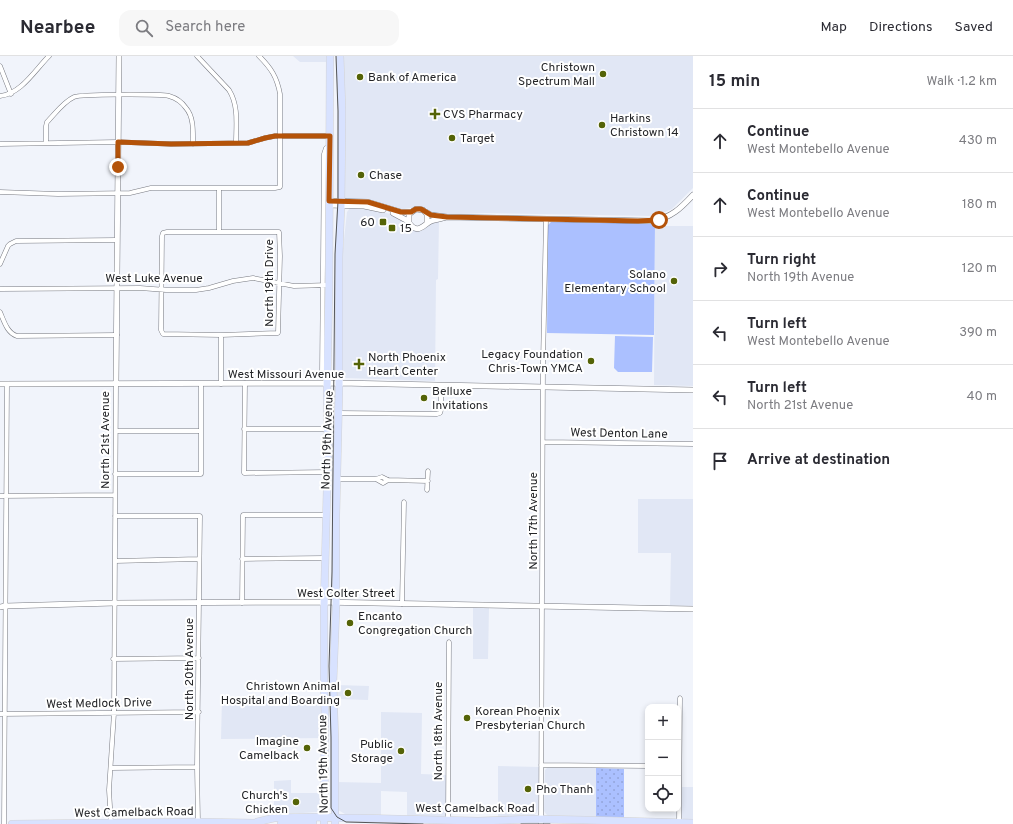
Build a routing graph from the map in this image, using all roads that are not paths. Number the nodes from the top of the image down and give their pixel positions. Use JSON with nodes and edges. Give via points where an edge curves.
{"nodes":[{"id":1,"x":49,"y":56,"type":"edge"},
{"id":2,"x":118,"y":56,"type":"edge"},
{"id":3,"x":197,"y":56,"type":"edge"},
{"id":4,"x":259,"y":56,"type":"edge"},
{"id":5,"x":330,"y":56,"type":"edge"},
{"id":6,"x":340,"y":56,"type":"edge"},
{"id":7,"x":0,"y":66,"type":"edge"},
{"id":8,"x":11,"y":94,"type":"junction"},
{"id":9,"x":118,"y":95,"type":"junction"},
{"id":10,"x":0,"y":96,"type":"edge"},
{"id":11,"x":281,"y":136,"type":"junction"},
{"id":12,"x":330,"y":136,"type":"junction"},
{"id":13,"x":118,"y":142,"type":"junction"},
{"id":14,"x":46,"y":143,"type":"junction"},
{"id":15,"x":236,"y":143,"type":"junction"},
{"id":16,"x":0,"y":144,"type":"edge"},
{"id":17,"x":193,"y":144,"type":"junction"},
{"id":18,"x":330,"y":148,"type":"junction"},
{"id":19,"x":219,"y":188,"type":"junction"},
{"id":20,"x":0,"y":192,"type":"edge"},
{"id":21,"x":118,"y":192,"type":"junction"},
{"id":22,"x":693,"y":195,"type":"edge"},
{"id":23,"x":329,"y":203,"type":"junction"},
{"id":24,"x":341,"y":203,"type":"junction"},
{"id":25,"x":411,"y":212,"type":"junction"},
{"id":26,"x":426,"y":212,"type":"junction"},
{"id":27,"x":447,"y":217,"type":"junction"},
{"id":28,"x":546,"y":219,"type":"junction"},
{"id":29,"x":408,"y":220,"type":"junction"},
{"id":30,"x":427,"y":223,"type":"junction"},
{"id":31,"x":219,"y":232,"type":"junction"},
{"id":32,"x":116,"y":240,"type":"junction"},
{"id":33,"x":0,"y":264,"type":"edge"},
{"id":34,"x":280,"y":283,"type":"junction"},
{"id":35,"x":326,"y":285,"type":"junction"},
{"id":36,"x":117,"y":288,"type":"junction"},
{"id":37,"x":0,"y":289,"type":"edge"},
{"id":38,"x":161,"y":290,"type":"junction"},
{"id":39,"x":0,"y":312,"type":"edge"},
{"id":40,"x":221,"y":334,"type":"junction"},
{"id":41,"x":116,"y":335,"type":"junction"},
{"id":42,"x":322,"y":374,"type":"dead end"},
{"id":43,"x":245,"y":383,"type":"junction"},
{"id":44,"x":327,"y":383,"type":"junction"},
{"id":45,"x":339,"y":383,"type":"junction"},
{"id":46,"x":0,"y":384,"type":"edge"},
{"id":47,"x":7,"y":384,"type":"junction"},
{"id":48,"x":116,"y":384,"type":"junction"},
{"id":49,"x":201,"y":384,"type":"junction"},
{"id":50,"x":221,"y":384,"type":"junction"},
{"id":51,"x":442,"y":385,"type":"junction"},
{"id":52,"x":544,"y":387,"type":"junction"},
{"id":53,"x":693,"y":390,"type":"edge"},
{"id":54,"x":339,"y":413,"type":"junction"},
{"id":55,"x":244,"y":429,"type":"junction"},
{"id":56,"x":328,"y":429,"type":"junction"},
{"id":57,"x":116,"y":431,"type":"junction"},
{"id":58,"x":201,"y":431,"type":"junction"},
{"id":59,"x":544,"y":442,"type":"junction"},
{"id":60,"x":693,"y":444,"type":"edge"},
{"id":61,"x":328,"y":472,"type":"junction"},
{"id":62,"x":428,"y":472,"type":"dead end"},
{"id":63,"x":116,"y":474,"type":"junction"},
{"id":64,"x":336,"y":479,"type":"junction"},
{"id":65,"x":428,"y":480,"type":"junction"},
{"id":66,"x":427,"y":490,"type":"dead end"},
{"id":67,"x":115,"y":495,"type":"junction"},
{"id":68,"x":0,"y":496,"type":"edge"},
{"id":69,"x":7,"y":496,"type":"junction"},
{"id":70,"x":404,"y":502,"type":"dead end"},
{"id":71,"x":327,"y":515,"type":"junction"},
{"id":72,"x":116,"y":516,"type":"junction"},
{"id":73,"x":325,"y":558,"type":"junction"},
{"id":74,"x":242,"y":559,"type":"junction"},
{"id":75,"x":199,"y":560,"type":"junction"},
{"id":76,"x":115,"y":561,"type":"junction"},
{"id":77,"x":115,"y":603,"type":"junction"},
{"id":78,"x":242,"y":603,"type":"junction"},
{"id":79,"x":324,"y":603,"type":"junction"},
{"id":80,"x":336,"y":603,"type":"junction"},
{"id":81,"x":199,"y":604,"type":"junction"},
{"id":82,"x":402,"y":604,"type":"junction"},
{"id":83,"x":2,"y":606,"type":"edge"},
{"id":84,"x":543,"y":606,"type":"junction"},
{"id":85,"x":693,"y":609,"type":"edge"},
{"id":86,"x":449,"y":642,"type":"dead end"},
{"id":87,"x":199,"y":658,"type":"junction"},
{"id":88,"x":113,"y":659,"type":"junction"},
{"id":89,"x":680,"y":698,"type":"dead end"},
{"id":90,"x":199,"y":712,"type":"junction"},
{"id":91,"x":114,"y":713,"type":"junction"},
{"id":92,"x":2,"y":714,"type":"edge"},
{"id":93,"x":679,"y":740,"type":"edge"},
{"id":94,"x":541,"y":765,"type":"junction"},
{"id":95,"x":645,"y":766,"type":"edge"},
{"id":96,"x":197,"y":767,"type":"junction"},
{"id":97,"x":111,"y":768,"type":"junction"},
{"id":98,"x":679,"y":776,"type":"edge"},
{"id":99,"x":327,"y":819,"type":"edge"},
{"id":100,"x":448,"y":820,"type":"junction"},
{"id":101,"x":198,"y":822,"type":"junction"},
{"id":102,"x":257,"y":822,"type":"junction"},
{"id":103,"x":541,"y":822,"type":"edge"},
{"id":104,"x":679,"y":823,"type":"junction"},
{"id":105,"x":693,"y":823,"type":"edge"},
{"id":106,"x":4,"y":824,"type":"edge"},
{"id":107,"x":12,"y":824,"type":"edge"},
{"id":108,"x":111,"y":824,"type":"edge"},
{"id":109,"x":265,"y":824,"type":"edge"},
{"id":110,"x":281,"y":824,"type":"edge"}],
"edges":[{"from":1,"to":8,"type":"street"},
{"from":2,"to":9,"type":"street","name":"North 21st Avenue"},
{"from":3,"to":15,"type":"street","via":[[233,96],[236,109]]},
{"from":4,"to":11,"type":"street","via":[[276,78],[280,94]]},
{"from":5,"to":12,"type":"main road","name":"North 19th Avenue"},
{"from":6,"to":24,"type":"main road","name":"North 19th Avenue"},
{"from":7,"to":8,"type":"street"},
{"from":8,"to":10,"type":"street"},
{"from":9,"to":13,"type":"street","name":"North 21st Avenue"},
{"from":9,"to":14,"type":"street","via":[[75,96],[67,101],[48,122]]},
{"from":9,"to":17,"type":"street","via":[[158,95],[175,98],[188,109],[191,116]]},
{"from":11,"to":12,"type":"street"},
{"from":11,"to":15,"type":"street"},
{"from":11,"to":19,"type":"street","via":[[280,187]]},
{"from":12,"to":18,"type":"main road","name":"North 19th Avenue"},
{"from":13,"to":14,"type":"street"},
{"from":13,"to":17,"type":"street"},
{"from":13,"to":21,"type":"street","name":"North 21st Avenue"},
{"from":14,"to":16,"type":"street"},
{"from":15,"to":17,"type":"street"},
{"from":18,"to":23,"type":"main road","name":"North 19th Avenue"},
{"from":18,"to":35,"type":"street","name":"North 19th Avenue","via":[[326,148],[324,154]]},
{"from":19,"to":21,"type":"street","via":[[151,188],[130,193]]},
{"from":19,"to":31,"type":"street"},
{"from":20,"to":21,"type":"street"},
{"from":21,"to":32,"type":"street","name":"North 21st Avenue"},
{"from":22,"to":28,"type":"street","via":[[674,213],[659,220]]},
{"from":23,"to":24,"type":"street"},
{"from":23,"to":35,"type":"main road","name":"North 19th Avenue"},
{"from":24,"to":25,"type":"street","via":[[368,202],[401,212]]},
{"from":24,"to":29,"type":"street","via":[[369,206]]},
{"from":24,"to":45,"type":"main road","name":"North 19th Avenue","via":[[338,286]]},
{"from":25,"to":26,"type":"street","via":[[418,209]]},
{"from":25,"to":29,"type":"street"},
{"from":26,"to":27,"type":"street"},
{"from":26,"to":30,"type":"street"},
{"from":27,"to":28,"type":"street"},
{"from":27,"to":30,"type":"street"},
{"from":28,"to":52,"type":"street","name":"North 17th Avenue"},
{"from":29,"to":30,"type":"street","via":[[414,228],[420,228]]},
{"from":31,"to":34,"type":"street","name":"North 19th Drive","via":[[279,232]]},
{"from":31,"to":38,"type":"street","via":[[163,233]]},
{"from":32,"to":33,"type":"street","via":[[16,241],[10,244]]},
{"from":32,"to":36,"type":"street","name":"North 21st Avenue"},
{"from":34,"to":35,"type":"street","name":"West Luke Avenue","via":[[294,286]]},
{"from":34,"to":38,"type":"street","name":"West Luke Avenue","via":[[245,279],[196,290]]},
{"from":34,"to":40,"type":"street","name":"North 19th Drive","via":[[278,333]]},
{"from":35,"to":42,"type":"street","name":"North 19th Avenue"},
{"from":35,"to":44,"type":"main road","name":"North 19th Avenue"},
{"from":36,"to":37,"type":"street","name":"West Luke Avenue"},
{"from":36,"to":38,"type":"street","name":"West Luke Avenue"},
{"from":36,"to":41,"type":"street","name":"North 21st Avenue"},
{"from":38,"to":40,"type":"street","via":[[163,334]]},
{"from":39,"to":41,"type":"street","via":[[12,334],[17,336]]},
{"from":40,"to":50,"type":"street"},
{"from":41,"to":48,"type":"street","name":"North 21st Avenue"},
{"from":43,"to":44,"type":"street","name":"West Missouri Avenue"},
{"from":43,"to":50,"type":"street","name":"West Missouri Avenue"},
{"from":43,"to":55,"type":"street"},
{"from":44,"to":45,"type":"street","name":"West Missouri Avenue"},
{"from":44,"to":56,"type":"main road","name":"North 19th Avenue"},
{"from":45,"to":51,"type":"street","name":"West Missouri Avenue"},
{"from":45,"to":54,"type":"main road","name":"North 19th Avenue"},
{"from":46,"to":47,"type":"street","name":"West Missouri Avenue"},
{"from":47,"to":48,"type":"street","name":"West Missouri Avenue"},
{"from":47,"to":69,"type":"street"},
{"from":48,"to":49,"type":"street","name":"West Missouri Avenue"},
{"from":48,"to":57,"type":"street","name":"North 21st Avenue"},
{"from":49,"to":50,"type":"street","name":"West Missouri Avenue"},
{"from":49,"to":58,"type":"street"},
{"from":51,"to":52,"type":"street","name":"West Missouri Avenue"},
{"from":51,"to":54,"type":"street","via":[[442,410],[437,414]]},
{"from":52,"to":53,"type":"street","name":"West Missouri Avenue"},
{"from":52,"to":59,"type":"street","name":"North 17th Avenue"},
{"from":54,"to":64,"type":"main road","name":"North 19th Avenue"},
{"from":55,"to":56,"type":"street"},
{"from":55,"to":61,"type":"street","via":[[244,473]]},
{"from":56,"to":61,"type":"main road","name":"North 19th Avenue"},
{"from":57,"to":58,"type":"street"},
{"from":57,"to":63,"type":"street","name":"North 21st Avenue"},
{"from":58,"to":63,"type":"street","via":[[201,474]]},
{"from":59,"to":60,"type":"street","name":"West Denton Lane"},
{"from":59,"to":84,"type":"street","name":"North 17th Avenue"},
{"from":61,"to":71,"type":"main road","name":"North 19th Avenue"},
{"from":62,"to":65,"type":"street"},
{"from":63,"to":67,"type":"street","name":"North 21st Avenue"},
{"from":64,"to":65,"type":"street","via":[[376,479],[383,483],[388,480]]},
{"from":64,"to":80,"type":"main road","name":"North 19th Avenue"},
{"from":65,"to":66,"type":"street"},
{"from":67,"to":69,"type":"street"},
{"from":67,"to":72,"type":"street","name":"North 21st Avenue"},
{"from":68,"to":69,"type":"street"},
{"from":69,"to":83,"type":"street"},
{"from":70,"to":82,"type":"street"},
{"from":71,"to":73,"type":"main road","name":"North 19th Avenue"},
{"from":71,"to":74,"type":"street","via":[[243,515]]},
{"from":72,"to":75,"type":"street","name":"North 20th Avenue","via":[[200,516]]},
{"from":72,"to":76,"type":"street","name":"North 21st Avenue"},
{"from":73,"to":74,"type":"street"},
{"from":73,"to":79,"type":"main road","name":"North 19th Avenue"},
{"from":74,"to":78,"type":"street"},
{"from":75,"to":76,"type":"street"},
{"from":75,"to":81,"type":"street","name":"North 20th Avenue"},
{"from":76,"to":77,"type":"street","name":"North 21st Avenue"},
{"from":77,"to":81,"type":"street","name":"West Colter Street"},
{"from":77,"to":83,"type":"street","name":"West Colter Street"},
{"from":77,"to":88,"type":"street","name":"North 21st Avenue"},
{"from":78,"to":79,"type":"street","name":"West Colter Street"},
{"from":78,"to":81,"type":"street","name":"West Colter Street"},
{"from":79,"to":80,"type":"street","name":"West Colter Street"},
{"from":79,"to":99,"type":"main road","name":"North 19th Avenue"},
{"from":80,"to":82,"type":"street","name":"West Colter Street"},
{"from":80,"to":99,"type":"main road","name":"North 19th Avenue","via":[[333,683],[335,743]]},
{"from":81,"to":87,"type":"street","name":"North 20th Avenue"},
{"from":82,"to":84,"type":"street","name":"West Colter Street"},
{"from":83,"to":92,"type":"street"},
{"from":84,"to":85,"type":"street","name":"West Colter Street"},
{"from":84,"to":94,"type":"street","name":"North 17th Avenue"},
{"from":86,"to":100,"type":"street","name":"North 18th Avenue"},
{"from":87,"to":88,"type":"street"},
{"from":87,"to":90,"type":"street","name":"North 20th Avenue"},
{"from":88,"to":91,"type":"street","name":"North 21st Avenue"},
{"from":89,"to":93,"type":"street"},
{"from":90,"to":91,"type":"street","name":"West Medlock Drive"},
{"from":90,"to":96,"type":"street","name":"North 20th Avenue"},
{"from":91,"to":92,"type":"street","name":"West Medlock Drive"},
{"from":91,"to":97,"type":"street","name":"North 21st Avenue"},
{"from":92,"to":106,"type":"street"},
{"from":94,"to":95,"type":"street"},
{"from":94,"to":103,"type":"street","name":"North 17th Avenue"},
{"from":96,"to":97,"type":"street"},
{"from":96,"to":101,"type":"street","name":"North 20th Avenue"},
{"from":97,"to":108,"type":"street","name":"North 21st Avenue"},
{"from":98,"to":104,"type":"street"},
{"from":99,"to":100,"type":"main road","name":"West Camelback Road"},
{"from":99,"to":102,"type":"main road","name":"West Camelback Road","via":[[274,818]]},
{"from":99,"to":110,"type":"main road"},
{"from":100,"to":103,"type":"main road","name":"West Camelback Road"},
{"from":101,"to":102,"type":"main road","name":"West Camelback Road"},
{"from":101,"to":108,"type":"main road","name":"West Camelback Road"},
{"from":102,"to":109,"type":"main road","name":"West Camelback Road"},
{"from":103,"to":104,"type":"main road","name":"West Camelback Road"},
{"from":104,"to":105,"type":"main road","name":"West Camelback Road"},
{"from":107,"to":108,"type":"main road","name":"West Camelback Road"}]}
